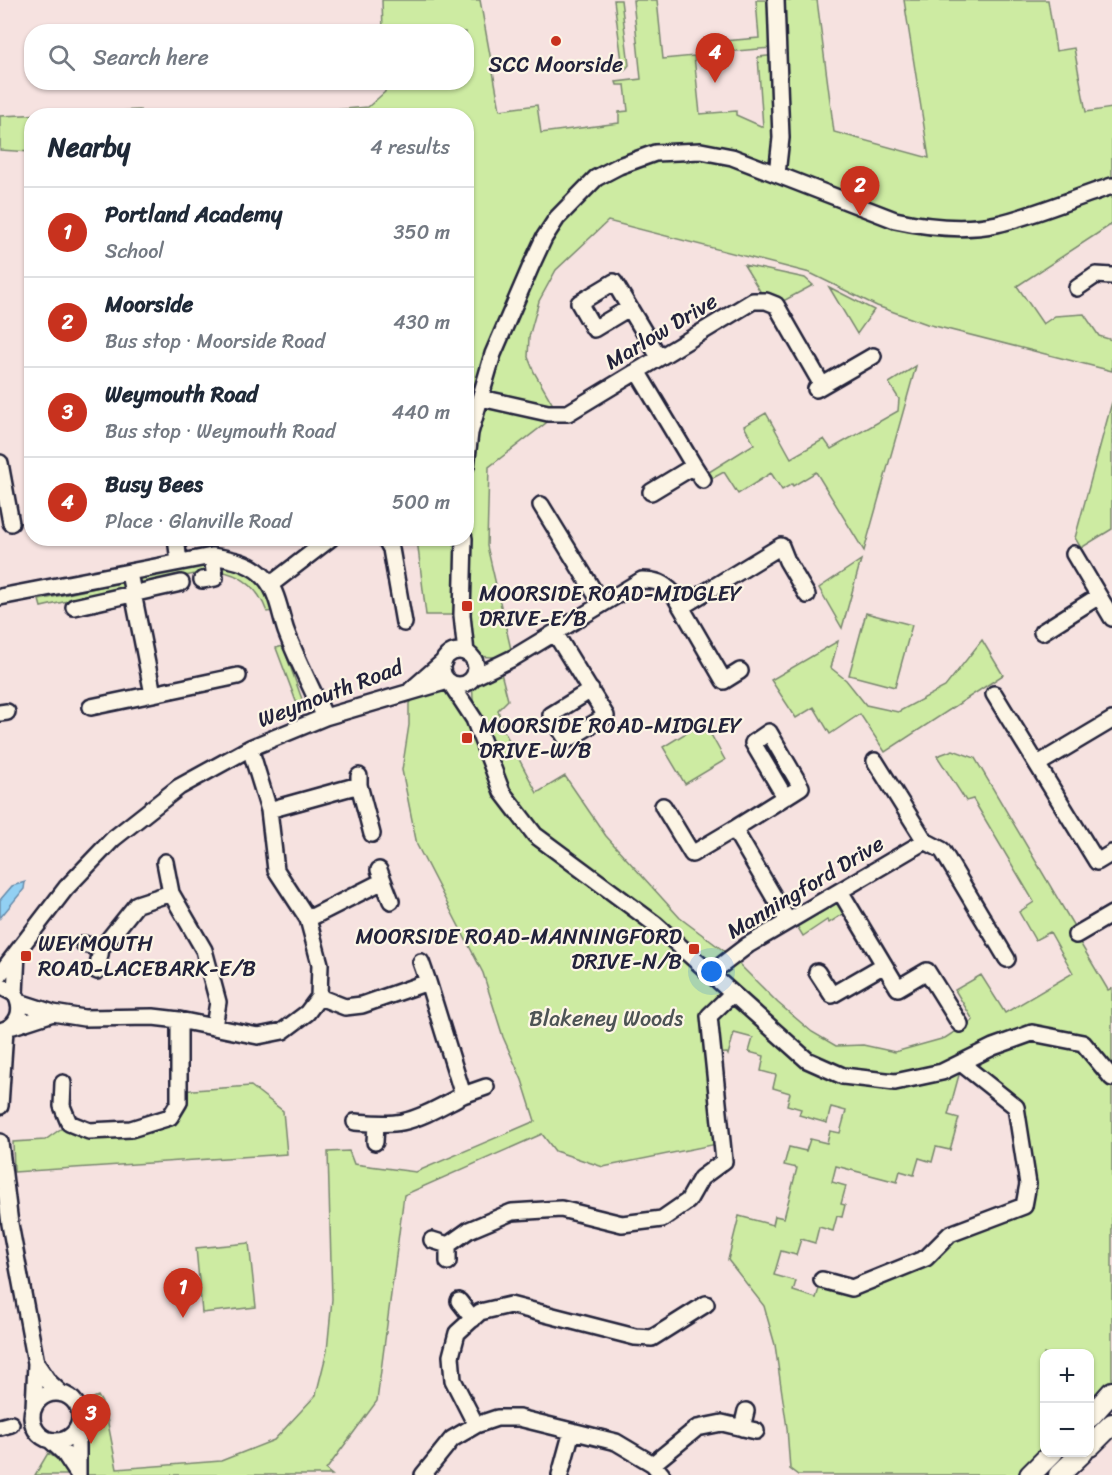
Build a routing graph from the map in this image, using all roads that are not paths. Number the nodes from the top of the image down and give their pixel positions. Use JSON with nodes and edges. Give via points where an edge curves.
{"nodes":[{"id":1,"x":776,"y":0,"type":"edge"},
{"id":2,"x":777,"y":174,"type":"junction"},
{"id":3,"x":1112,"y":186,"type":"edge"},
{"id":4,"x":1112,"y":276,"type":"edge"},
{"id":5,"x":1077,"y":288,"type":"dead end"},
{"id":6,"x":629,"y":308,"type":"dead end"},
{"id":7,"x":873,"y":356,"type":"dead end"},
{"id":8,"x":659,"y":357,"type":"junction"},
{"id":9,"x":637,"y":371,"type":"junction"},
{"id":10,"x":481,"y":398,"type":"junction"},
{"id":11,"x":474,"y":420,"type":"edge"},
{"id":12,"x":0,"y":464,"type":"edge"},
{"id":13,"x":694,"y":466,"type":"junction"},
{"id":14,"x":703,"y":480,"type":"dead end"},
{"id":15,"x":651,"y":492,"type":"dead end"},
{"id":16,"x":542,"y":505,"type":"dead end"},
{"id":17,"x":11,"y":523,"type":"dead end"},
{"id":18,"x":177,"y":546,"type":"edge"},
{"id":19,"x":321,"y":546,"type":"edge"},
{"id":20,"x":389,"y":546,"type":"edge"},
{"id":21,"x":464,"y":546,"type":"edge"},
{"id":22,"x":1074,"y":554,"type":"dead end"},
{"id":23,"x":212,"y":556,"type":"junction"},
{"id":24,"x":179,"y":562,"type":"junction"},
{"id":25,"x":129,"y":573,"type":"junction"},
{"id":26,"x":202,"y":580,"type":"dead end"},
{"id":27,"x":181,"y":583,"type":"dead end"},
{"id":28,"x":270,"y":585,"type":"junction"},
{"id":29,"x":133,"y":593,"type":"junction"},
{"id":30,"x":807,"y":595,"type":"dead end"},
{"id":31,"x":1099,"y":596,"type":"junction"},
{"id":32,"x":0,"y":597,"type":"edge"},
{"id":33,"x":601,"y":603,"type":"junction"},
{"id":34,"x":74,"y":607,"type":"dead end"},
{"id":35,"x":681,"y":607,"type":"junction"},
{"id":36,"x":462,"y":615,"type":"junction"},
{"id":37,"x":1112,"y":618,"type":"edge"},
{"id":38,"x":404,"y":623,"type":"dead end"},
{"id":39,"x":1042,"y":632,"type":"dead end"},
{"id":40,"x":555,"y":633,"type":"junction"},
{"id":41,"x":469,"y":655,"type":"junction"},
{"id":42,"x":446,"y":658,"type":"junction"},
{"id":43,"x":513,"y":658,"type":"junction"},
{"id":44,"x":740,"y":671,"type":"dead end"},
{"id":45,"x":238,"y":676,"type":"dead end"},
{"id":46,"x":473,"y":679,"type":"junction"},
{"id":47,"x":450,"y":682,"type":"junction"},
{"id":48,"x":591,"y":690,"type":"dead end"},
{"id":49,"x":409,"y":692,"type":"junction"},
{"id":50,"x":153,"y":694,"type":"junction"},
{"id":51,"x":994,"y":694,"type":"dead end"},
{"id":52,"x":91,"y":707,"type":"dead end"},
{"id":53,"x":325,"y":717,"type":"junction"},
{"id":54,"x":474,"y":719,"type":"junction"},
{"id":55,"x":1112,"y":720,"type":"edge"},
{"id":56,"x":249,"y":748,"type":"junction"},
{"id":57,"x":875,"y":761,"type":"dead end"},
{"id":58,"x":1038,"y":764,"type":"junction"},
{"id":59,"x":785,"y":797,"type":"dead end"},
{"id":60,"x":663,"y":806,"type":"dead end"},
{"id":61,"x":270,"y":810,"type":"junction"},
{"id":62,"x":734,"y":829,"type":"junction"},
{"id":63,"x":372,"y":834,"type":"dead end"},
{"id":64,"x":925,"y":841,"type":"junction"},
{"id":65,"x":1108,"y":856,"type":"edge"},
{"id":66,"x":165,"y":862,"type":"dead end"},
{"id":67,"x":840,"y":891,"type":"junction"},
{"id":68,"x":171,"y":892,"type":"junction"},
{"id":69,"x":391,"y":901,"type":"dead end"},
{"id":70,"x":1112,"y":914,"type":"edge"},
{"id":71,"x":308,"y":919,"type":"junction"},
{"id":72,"x":788,"y":921,"type":"junction"},
{"id":73,"x":1076,"y":935,"type":"dead end"},
{"id":74,"x":84,"y":944,"type":"dead end"},
{"id":75,"x":100,"y":949,"type":"junction"},
{"id":76,"x":17,"y":953,"type":"junction"},
{"id":77,"x":1007,"y":959,"type":"dead end"},
{"id":78,"x":421,"y":962,"type":"dead end"},
{"id":79,"x":884,"y":965,"type":"junction"},
{"id":80,"x":97,"y":971,"type":"dead end"},
{"id":81,"x":817,"y":972,"type":"dead end"},
{"id":82,"x":0,"y":974,"type":"edge"},
{"id":83,"x":710,"y":974,"type":"junction"},
{"id":84,"x":428,"y":982,"type":"junction"},
{"id":85,"x":0,"y":986,"type":"edge"},
{"id":86,"x":732,"y":994,"type":"junction"},
{"id":87,"x":319,"y":997,"type":"junction"},
{"id":88,"x":17,"y":998,"type":"junction"},
{"id":89,"x":53,"y":1013,"type":"junction"},
{"id":90,"x":179,"y":1020,"type":"junction"},
{"id":91,"x":960,"y":1024,"type":"dead end"},
{"id":92,"x":214,"y":1027,"type":"junction"},
{"id":93,"x":6,"y":1029,"type":"edge"},
{"id":94,"x":962,"y":1064,"type":"junction"},
{"id":95,"x":1,"y":1067,"type":"edge"},
{"id":96,"x":1112,"y":1078,"type":"edge"},
{"id":97,"x":63,"y":1083,"type":"dead end"},
{"id":98,"x":486,"y":1087,"type":"dead end"},
{"id":99,"x":463,"y":1095,"type":"junction"},
{"id":100,"x":0,"y":1106,"type":"edge"},
{"id":101,"x":355,"y":1122,"type":"dead end"},
{"id":102,"x":376,"y":1124,"type":"junction"},
{"id":103,"x":0,"y":1142,"type":"edge"},
{"id":104,"x":375,"y":1142,"type":"dead end"},
{"id":105,"x":432,"y":1240,"type":"dead end"},
{"id":106,"x":448,"y":1245,"type":"junction"},
{"id":107,"x":448,"y":1262,"type":"dead end"},
{"id":108,"x":822,"y":1280,"type":"dead end"},
{"id":109,"x":459,"y":1300,"type":"dead end"},
{"id":110,"x":706,"y":1304,"type":"dead end"},
{"id":111,"x":692,"y":1312,"type":"junction"},
{"id":112,"x":473,"y":1319,"type":"junction"},
{"id":113,"x":701,"y":1325,"type":"dead end"},
{"id":114,"x":36,"y":1363,"type":"junction"},
{"id":115,"x":1112,"y":1392,"type":"edge"},
{"id":116,"x":62,"y":1394,"type":"junction"},
{"id":117,"x":34,"y":1408,"type":"junction"},
{"id":118,"x":746,"y":1411,"type":"dead end"},
{"id":119,"x":1094,"y":1412,"type":"edge"},
{"id":120,"x":1112,"y":1424,"type":"edge"},
{"id":121,"x":476,"y":1425,"type":"junction"},
{"id":122,"x":78,"y":1428,"type":"junction"},
{"id":123,"x":572,"y":1431,"type":"junction"},
{"id":124,"x":51,"y":1441,"type":"junction"},
{"id":125,"x":1094,"y":1441,"type":"edge"},
{"id":126,"x":1048,"y":1457,"type":"edge"},
{"id":127,"x":1078,"y":1457,"type":"edge"},
{"id":128,"x":658,"y":1469,"type":"edge"},
{"id":129,"x":78,"y":1475,"type":"edge"},
{"id":130,"x":423,"y":1475,"type":"edge"},
{"id":131,"x":560,"y":1475,"type":"edge"},
{"id":132,"x":1030,"y":1475,"type":"edge"},
{"id":133,"x":1059,"y":1475,"type":"edge"}],
"edges":[{"from":1,"to":2,"type":"street","via":[[781,138]]},
{"from":2,"to":3,"type":"street","via":[[921,226],[996,224]]},
{"from":2,"to":10,"type":"street","via":[[732,157],[701,151],[655,153],[596,178],[557,218],[544,238],[493,354]]},
{"from":4,"to":5,"type":"street","via":[[1096,275]]},
{"from":6,"to":8,"type":"street"},
{"from":7,"to":8,"type":"street","name":"Marlow Drive","via":[[818,388],[776,305],[753,301]]},
{"from":8,"to":9,"type":"street","name":"Marlow Drive"},
{"from":9,"to":10,"type":"street","name":"Marlow Drive","via":[[568,413]]},
{"from":9,"to":13,"type":"street"},
{"from":10,"to":11,"type":"street"},
{"from":12,"to":17,"type":"street"},
{"from":13,"to":14,"type":"street"},
{"from":13,"to":15,"type":"street"},
{"from":16,"to":33,"type":"street"},
{"from":18,"to":24,"type":"street"},
{"from":19,"to":28,"type":"street"},
{"from":20,"to":38,"type":"street"},
{"from":21,"to":36,"type":"street"},
{"from":22,"to":31,"type":"street"},
{"from":23,"to":24,"type":"street"},
{"from":23,"to":26,"type":"street","via":[[215,578]]},
{"from":23,"to":28,"type":"street","via":[[240,561],[260,573]]},
{"from":24,"to":25,"type":"street"},
{"from":25,"to":29,"type":"street"},
{"from":25,"to":32,"type":"street"},
{"from":27,"to":29,"type":"street"},
{"from":28,"to":53,"type":"street"},
{"from":29,"to":34,"type":"street"},
{"from":29,"to":50,"type":"street"},
{"from":30,"to":35,"type":"street","via":[[781,546]]},
{"from":31,"to":37,"type":"street"},
{"from":31,"to":39,"type":"street"},
{"from":33,"to":35,"type":"street","via":[[642,580],[655,580],[673,593]]},
{"from":33,"to":40,"type":"street"},
{"from":35,"to":44,"type":"street","via":[[724,681]]},
{"from":36,"to":41,"type":"street"},
{"from":36,"to":42,"type":"street"},
{"from":40,"to":43,"type":"street"},
{"from":40,"to":48,"type":"street"},
{"from":41,"to":42,"type":"street","via":[[456,651]]},
{"from":41,"to":43,"type":"street"},
{"from":41,"to":46,"type":"street","via":[[476,667]]},
{"from":42,"to":47,"type":"street","via":[[442,669]]},
{"from":42,"to":49,"type":"street","name":"Weymouth Road"},
{"from":43,"to":46,"type":"street"},
{"from":45,"to":50,"type":"street"},
{"from":46,"to":47,"type":"street","via":[[462,685]]},
{"from":46,"to":54,"type":"street"},
{"from":47,"to":49,"type":"street"},
{"from":47,"to":54,"type":"street"},
{"from":49,"to":53,"type":"street","name":"Weymouth Road"},
{"from":50,"to":52,"type":"street"},
{"from":51,"to":58,"type":"street"},
{"from":53,"to":56,"type":"street","name":"Weymouth Road"},
{"from":54,"to":83,"type":"street","via":[[502,792],[534,835],[655,924]]},
{"from":55,"to":58,"type":"street"},
{"from":56,"to":61,"type":"street"},
{"from":56,"to":76,"type":"street","name":"Weymouth Road","via":[[179,787],[113,839],[66,888]]},
{"from":57,"to":64,"type":"street"},
{"from":58,"to":65,"type":"street"},
{"from":59,"to":62,"type":"street"},
{"from":60,"to":62,"type":"street","via":[[692,854]]},
{"from":61,"to":63,"type":"street","via":[[359,780]]},
{"from":61,"to":71,"type":"street","via":[[276,870]]},
{"from":62,"to":72,"type":"street"},
{"from":64,"to":67,"type":"street","name":"Manningford Drive"},
{"from":64,"to":77,"type":"street","via":[[942,850]]},
{"from":66,"to":68,"type":"street"},
{"from":67,"to":72,"type":"street","name":"Manningford Drive"},
{"from":67,"to":79,"type":"street"},
{"from":68,"to":75,"type":"street","via":[[137,904]]},
{"from":68,"to":92,"type":"street","via":[[204,950],[218,1002]]},
{"from":69,"to":71,"type":"street","via":[[381,876]]},
{"from":70,"to":73,"type":"street"},
{"from":71,"to":87,"type":"street","via":[[320,964]]},
{"from":72,"to":83,"type":"street","name":"Manningford Drive"},
{"from":74,"to":75,"type":"street"},
{"from":75,"to":80,"type":"street"},
{"from":76,"to":82,"type":"street","name":"Weymouth Road"},
{"from":76,"to":88,"type":"street"},
{"from":78,"to":84,"type":"street"},
{"from":79,"to":81,"type":"street","via":[[832,995]]},
{"from":79,"to":91,"type":"street","via":[[898,988],[927,970]]},
{"from":83,"to":86,"type":"street"},
{"from":84,"to":87,"type":"street","via":[[362,1005],[345,1006]]},
{"from":84,"to":99,"type":"street"},
{"from":85,"to":88,"type":"street"},
{"from":86,"to":94,"type":"street","via":[[807,1060],[843,1076],[895,1082]]},
{"from":86,"to":106,"type":"street","via":[[709,1016],[724,1161],[701,1178],[688,1201],[662,1219],[622,1224],[561,1209],[512,1212],[470,1230]]},
{"from":87,"to":92,"type":"street","via":[[307,1013],[283,1031],[258,1036]]},
{"from":88,"to":89,"type":"street"},
{"from":88,"to":93,"type":"street","via":[[19,1015]]},
{"from":89,"to":90,"type":"street","via":[[84,1018]]},
{"from":89,"to":93,"type":"street"},
{"from":90,"to":92,"type":"street"},
{"from":90,"to":97,"type":"street","via":[[178,1102],[170,1117],[131,1129],[63,1128]]},
{"from":93,"to":95,"type":"street"},
{"from":94,"to":96,"type":"street","via":[[1032,1033],[1083,1043]]},
{"from":94,"to":108,"type":"street","via":[[1016,1107],[1028,1184],[1024,1206],[950,1234],[926,1258],[852,1288]]},
{"from":95,"to":100,"type":"street"},
{"from":98,"to":99,"type":"street"},
{"from":99,"to":102,"type":"street","via":[[401,1122]]},
{"from":101,"to":102,"type":"street"},
{"from":102,"to":104,"type":"street"},
{"from":103,"to":114,"type":"street","via":[[10,1224]]},
{"from":105,"to":106,"type":"street"},
{"from":106,"to":107,"type":"street"},
{"from":109,"to":112,"type":"street"},
{"from":110,"to":111,"type":"street"},
{"from":111,"to":112,"type":"street","via":[[652,1338],[510,1305],[480,1312]]},
{"from":111,"to":113,"type":"street"},
{"from":112,"to":121,"type":"street","via":[[457,1334],[451,1356],[453,1380]]},
{"from":114,"to":116,"type":"street"},
{"from":114,"to":117,"type":"street"},
{"from":115,"to":119,"type":"main road"},
{"from":116,"to":117,"type":"street","via":[[43,1398]]},
{"from":116,"to":122,"type":"street","via":[[77,1406]]},
{"from":117,"to":124,"type":"street","via":[[36,1431]]},
{"from":118,"to":128,"type":"street","via":[[749,1430],[722,1423],[697,1428]]},
{"from":120,"to":125,"type":"main road"},
{"from":121,"to":123,"type":"street","via":[[497,1418],[519,1418]]},
{"from":121,"to":130,"type":"street","via":[[452,1439]]},
{"from":122,"to":124,"type":"street","via":[[67,1439]]},
{"from":122,"to":129,"type":"street"},
{"from":123,"to":128,"type":"street","via":[[616,1442]]},
{"from":123,"to":131,"type":"street"},
{"from":124,"to":129,"type":"street"},
{"from":126,"to":132,"type":"main road"},
{"from":127,"to":133,"type":"main road"}]}
